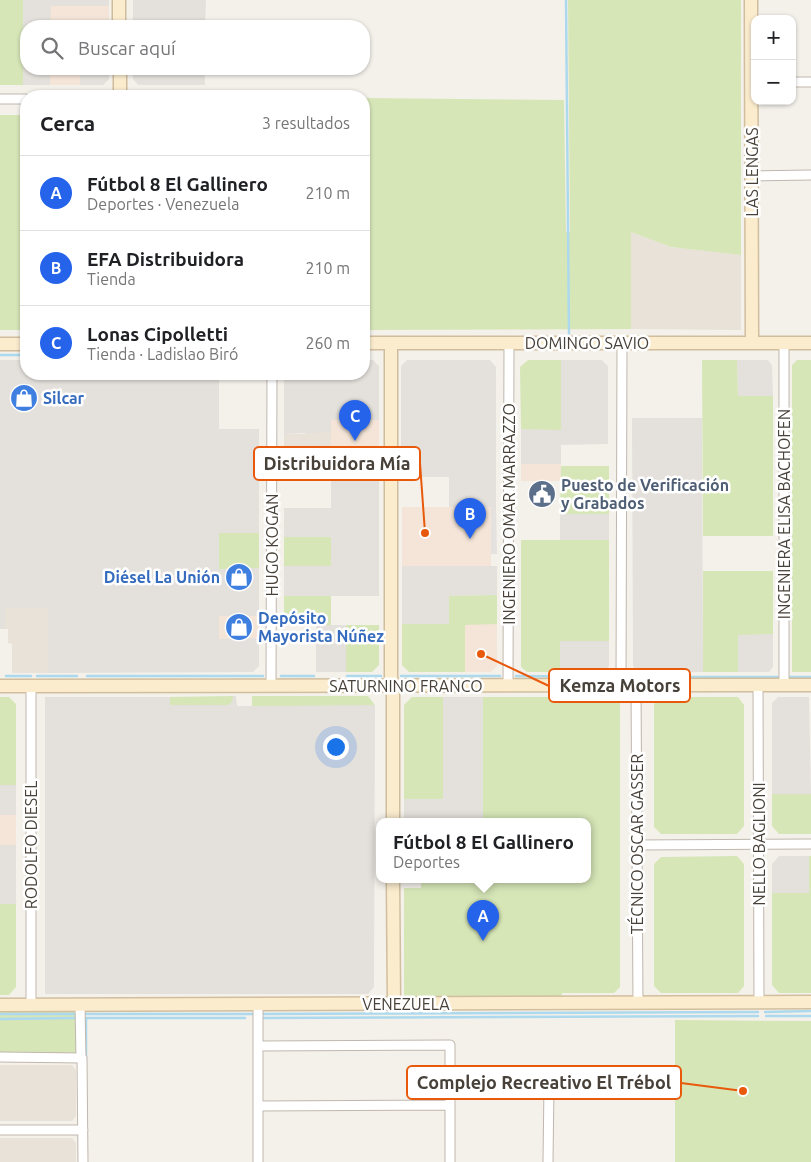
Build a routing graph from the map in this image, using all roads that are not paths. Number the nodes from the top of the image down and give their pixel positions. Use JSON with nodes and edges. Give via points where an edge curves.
{"nodes":[{"id":1,"x":119,"y":0,"type":"edge"},
{"id":2,"x":751,"y":0,"type":"edge"},
{"id":3,"x":119,"y":20,"type":"edge"},
{"id":4,"x":752,"y":60,"type":"edge"},
{"id":5,"x":120,"y":75,"type":"edge"},
{"id":6,"x":796,"y":82,"type":"edge"},
{"id":7,"x":811,"y":82,"type":"edge"},
{"id":8,"x":120,"y":90,"type":"edge"},
{"id":9,"x":0,"y":99,"type":"edge"},
{"id":10,"x":20,"y":99,"type":"edge"},
{"id":11,"x":753,"y":105,"type":"edge"},
{"id":12,"x":811,"y":175,"type":"edge"},
{"id":13,"x":752,"y":176,"type":"junction"},
{"id":14,"x":509,"y":343,"type":"junction"},
{"id":15,"x":622,"y":343,"type":"junction"},
{"id":16,"x":752,"y":343,"type":"junction"},
{"id":17,"x":784,"y":343,"type":"junction"},
{"id":18,"x":811,"y":343,"type":"edge"},
{"id":19,"x":0,"y":344,"type":"edge"},
{"id":20,"x":20,"y":344,"type":"edge"},
{"id":21,"x":370,"y":344,"type":"edge"},
{"id":22,"x":391,"y":344,"type":"junction"},
{"id":23,"x":272,"y":380,"type":"edge"},
{"id":24,"x":784,"y":685,"type":"junction"},
{"id":25,"x":811,"y":685,"type":"edge"},
{"id":26,"x":0,"y":686,"type":"edge"},
{"id":27,"x":31,"y":686,"type":"junction"},
{"id":28,"x":271,"y":686,"type":"junction"},
{"id":29,"x":392,"y":686,"type":"junction"},
{"id":30,"x":508,"y":686,"type":"junction"},
{"id":31,"x":621,"y":686,"type":"junction"},
{"id":32,"x":636,"y":686,"type":"junction"},
{"id":33,"x":758,"y":686,"type":"junction"},
{"id":34,"x":393,"y":818,"type":"edge"},
{"id":35,"x":758,"y":844,"type":"junction"},
{"id":36,"x":811,"y":844,"type":"edge"},
{"id":37,"x":637,"y":845,"type":"junction"},
{"id":38,"x":393,"y":883,"type":"edge"},
{"id":39,"x":759,"y":1002,"type":"junction"},
{"id":40,"x":811,"y":1002,"type":"edge"},
{"id":41,"x":638,"y":1003,"type":"junction"},
{"id":42,"x":80,"y":1004,"type":"junction"},
{"id":43,"x":258,"y":1004,"type":"junction"},
{"id":44,"x":394,"y":1004,"type":"junction"},
{"id":45,"x":0,"y":1005,"type":"edge"},
{"id":46,"x":31,"y":1005,"type":"junction"},
{"id":47,"x":258,"y":1046,"type":"junction"},
{"id":48,"x":0,"y":1057,"type":"edge"},
{"id":49,"x":82,"y":1058,"type":"junction"},
{"id":50,"x":668,"y":1084,"type":"dead end"},
{"id":51,"x":548,"y":1085,"type":"junction"},
{"id":52,"x":470,"y":1086,"type":"dead end"},
{"id":53,"x":450,"y":1105,"type":"junction"},
{"id":54,"x":258,"y":1106,"type":"junction"},
{"id":55,"x":0,"y":1130,"type":"edge"},
{"id":56,"x":83,"y":1130,"type":"junction"},
{"id":57,"x":83,"y":1162,"type":"edge"},
{"id":58,"x":258,"y":1162,"type":"edge"},
{"id":59,"x":450,"y":1162,"type":"edge"},
{"id":60,"x":548,"y":1162,"type":"edge"}],
"edges":[{"from":1,"to":3,"type":"street"},
{"from":2,"to":4,"type":"street","name":"LAS LENGAS"},
{"from":5,"to":8,"type":"street"},
{"from":6,"to":7,"type":"street"},
{"from":9,"to":10,"type":"street"},
{"from":11,"to":13,"type":"street","name":"LAS LENGAS"},
{"from":12,"to":13,"type":"street"},
{"from":13,"to":16,"type":"street","name":"LAS LENGAS"},
{"from":14,"to":15,"type":"street","name":"DOMINGO SAVIO"},
{"from":14,"to":22,"type":"street","name":"DOMINGO SAVIO"},
{"from":14,"to":30,"type":"street","name":"INGENIERO OMAR MARRAZZO"},
{"from":15,"to":16,"type":"street","name":"DOMINGO SAVIO"},
{"from":15,"to":31,"type":"street"},
{"from":16,"to":17,"type":"street","name":"DOMINGO SAVIO"},
{"from":17,"to":18,"type":"street","name":"DOMINGO SAVIO"},
{"from":17,"to":24,"type":"street","name":"INGENIERA ELISA BACHOFEN"},
{"from":19,"to":20,"type":"street"},
{"from":21,"to":22,"type":"street","name":"DOMINGO SAVIO"},
{"from":22,"to":29,"type":"street"},
{"from":23,"to":28,"type":"street","name":"HUGO KOGAN"},
{"from":24,"to":25,"type":"street","name":"SATURNINO FRANCO"},
{"from":24,"to":33,"type":"street","name":"SATURNINO FRANCO"},
{"from":26,"to":27,"type":"street","name":"SATURNINO FRANCO"},
{"from":27,"to":28,"type":"street","name":"SATURNINO FRANCO"},
{"from":27,"to":46,"type":"street","name":"RODOLFO DIESEL"},
{"from":28,"to":29,"type":"street","name":"SATURNINO FRANCO"},
{"from":29,"to":30,"type":"street","name":"SATURNINO FRANCO"},
{"from":29,"to":34,"type":"street"},
{"from":30,"to":31,"type":"street","name":"SATURNINO FRANCO"},
{"from":31,"to":32,"type":"street","name":"SATURNINO FRANCO"},
{"from":32,"to":33,"type":"street","name":"SATURNINO FRANCO"},
{"from":32,"to":37,"type":"street","name":"TÉCNICO OSCAR GASSER"},
{"from":33,"to":35,"type":"street","name":"NELLO BAGLIONI"},
{"from":35,"to":36,"type":"street"},
{"from":35,"to":37,"type":"street"},
{"from":35,"to":39,"type":"street","name":"NELLO BAGLIONI"},
{"from":37,"to":41,"type":"street","name":"TÉCNICO OSCAR GASSER"},
{"from":38,"to":44,"type":"street"},
{"from":39,"to":40,"type":"street","name":"VENEZUELA"},
{"from":39,"to":41,"type":"street","name":"VENEZUELA"},
{"from":41,"to":44,"type":"street","name":"VENEZUELA"},
{"from":42,"to":43,"type":"street","name":"VENEZUELA"},
{"from":42,"to":46,"type":"street","name":"VENEZUELA"},
{"from":42,"to":49,"type":"street"},
{"from":43,"to":44,"type":"street","name":"VENEZUELA"},
{"from":43,"to":47,"type":"street"},
{"from":45,"to":46,"type":"street","name":"VENEZUELA"},
{"from":47,"to":53,"type":"street","via":[[450,1045]]},
{"from":47,"to":54,"type":"street"},
{"from":48,"to":49,"type":"street"},
{"from":49,"to":56,"type":"street"},
{"from":50,"to":51,"type":"street"},
{"from":51,"to":52,"type":"street"},
{"from":51,"to":60,"type":"street"},
{"from":53,"to":54,"type":"street"},
{"from":53,"to":59,"type":"street"},
{"from":54,"to":58,"type":"street"},
{"from":55,"to":56,"type":"street"},
{"from":56,"to":57,"type":"street"}]}
